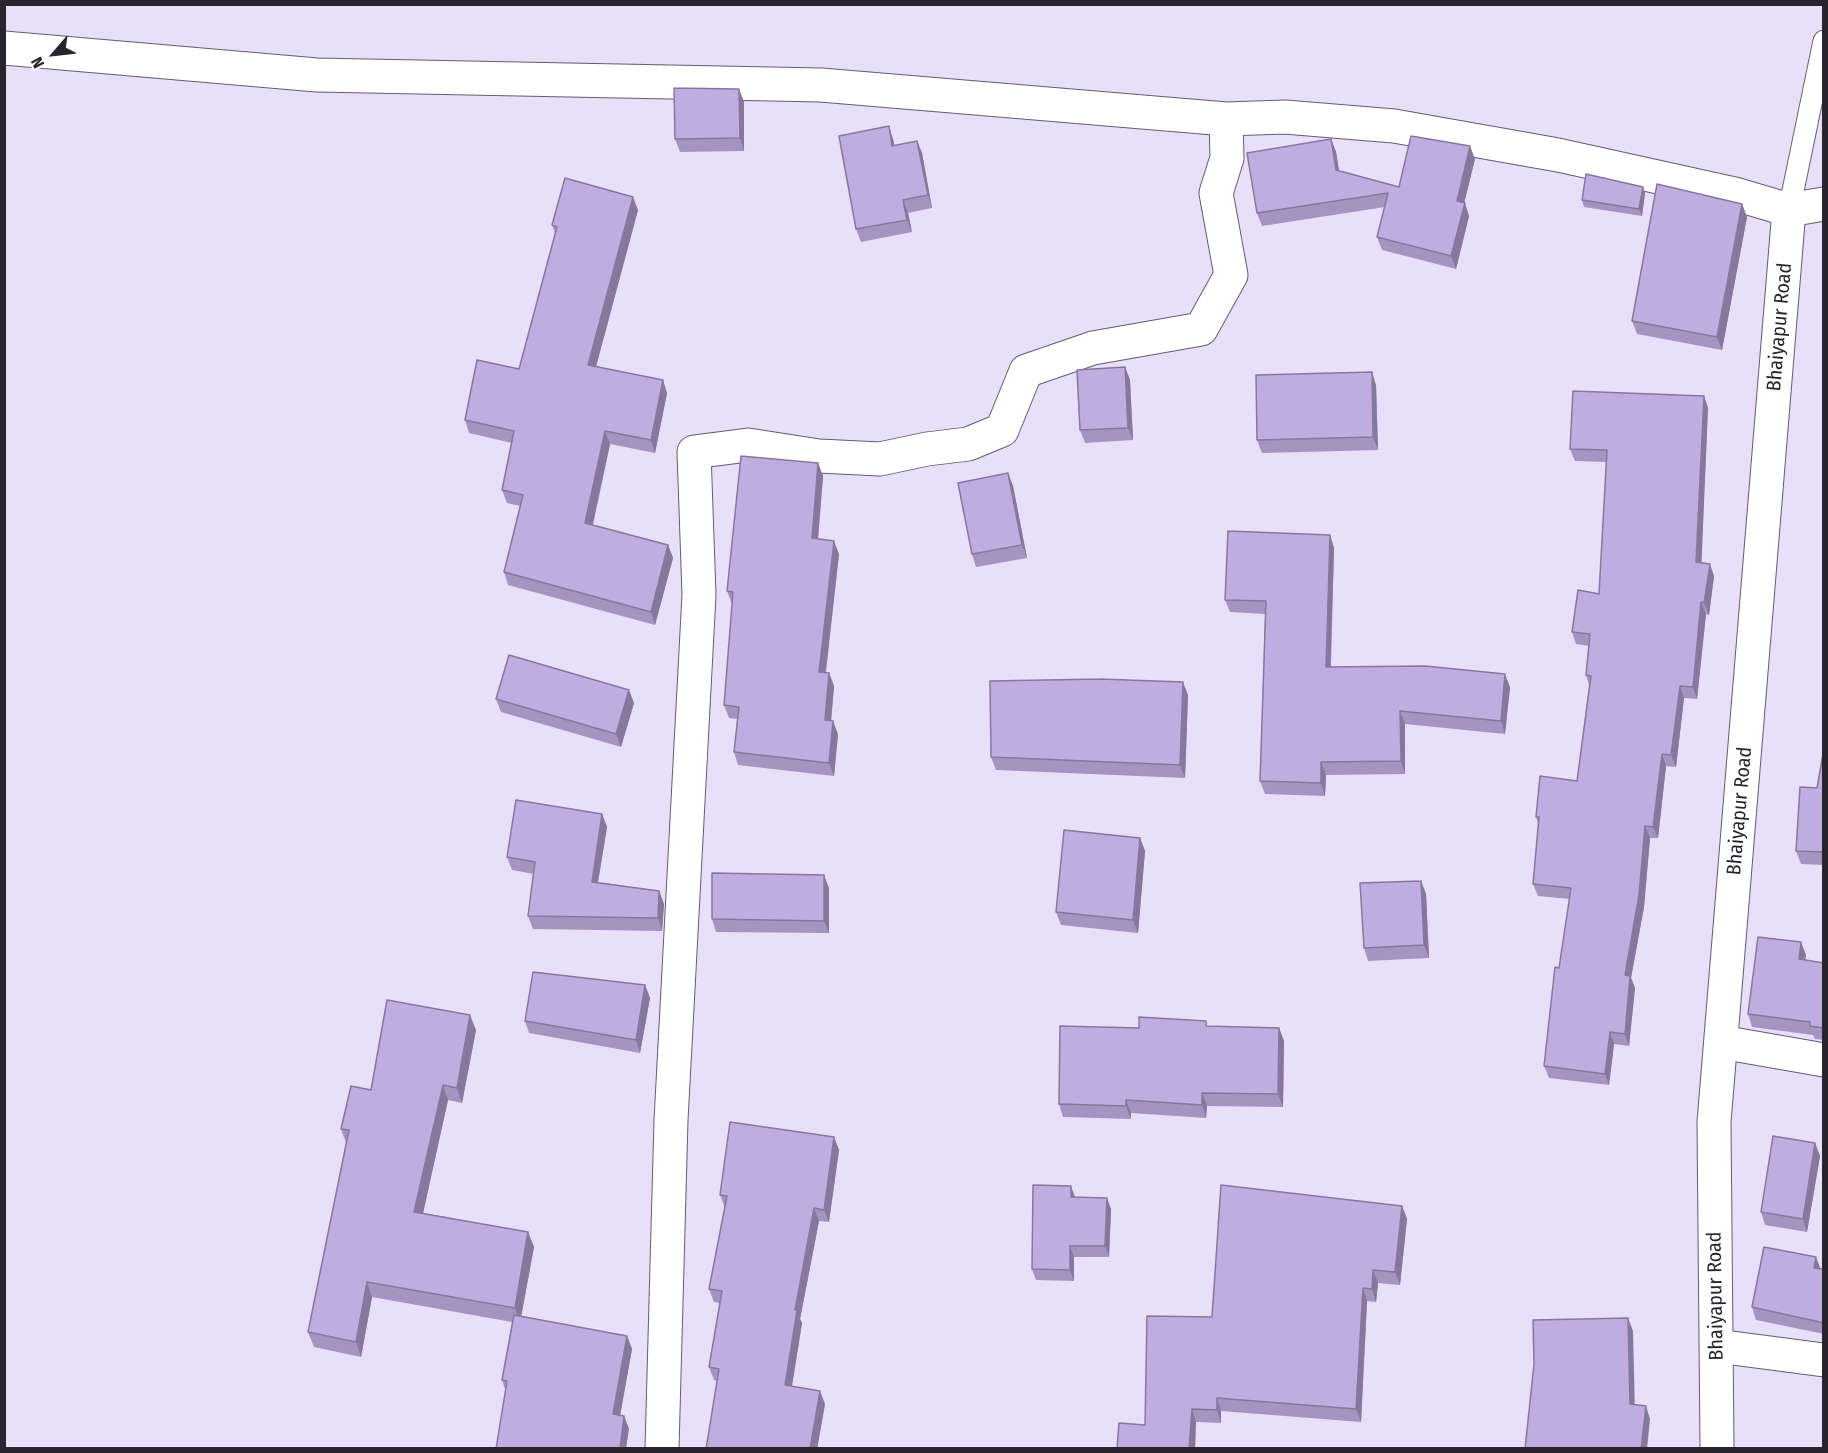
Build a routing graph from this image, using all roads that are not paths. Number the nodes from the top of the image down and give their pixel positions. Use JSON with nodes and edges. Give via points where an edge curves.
{"nodes":[{"id":1,"x":1824,"y":41,"type":"edge"},
{"id":2,"x":4,"y":48,"type":"edge"},
{"id":3,"x":1817,"y":89,"type":"edge"},
{"id":4,"x":1226,"y":119,"type":"junction"},
{"id":5,"x":1824,"y":204,"type":"edge"},
{"id":6,"x":1789,"y":210,"type":"junction"},
{"id":7,"x":1721,"y":1042,"type":"junction"},
{"id":8,"x":1824,"y":1060,"type":"edge"},
{"id":9,"x":1717,"y":1346,"type":"junction"},
{"id":10,"x":1824,"y":1360,"type":"edge"},
{"id":11,"x":662,"y":1449,"type":"edge"},
{"id":12,"x":1717,"y":1449,"type":"edge"}],
"edges":[{"from":1,"to":3,"type":"lane"},
{"from":2,"to":4,"type":"street","via":[[317,75],[821,85]]},
{"from":3,"to":6,"type":"lane"},
{"from":4,"to":6,"type":"street","via":[[1285,117],[1394,126],[1558,155],[1735,194]]},
{"from":4,"to":11,"type":"street","via":[[1227,158],[1216,193],[1231,275],[1201,329],[1093,348],[1026,371],[1002,430],[968,444],[880,459],[819,456],[748,445],[694,453],[699,595],[671,1120]]},
{"from":5,"to":6,"type":"street"},
{"from":6,"to":7,"type":"street","name":"Bhaiyapur Road"},
{"from":7,"to":8,"type":"street"},
{"from":7,"to":9,"type":"street","name":"Bhaiyapur Road","via":[[1714,1122]]},
{"from":9,"to":10,"type":"street"},
{"from":9,"to":12,"type":"street","name":"Bhaiyapur Road"}]}
